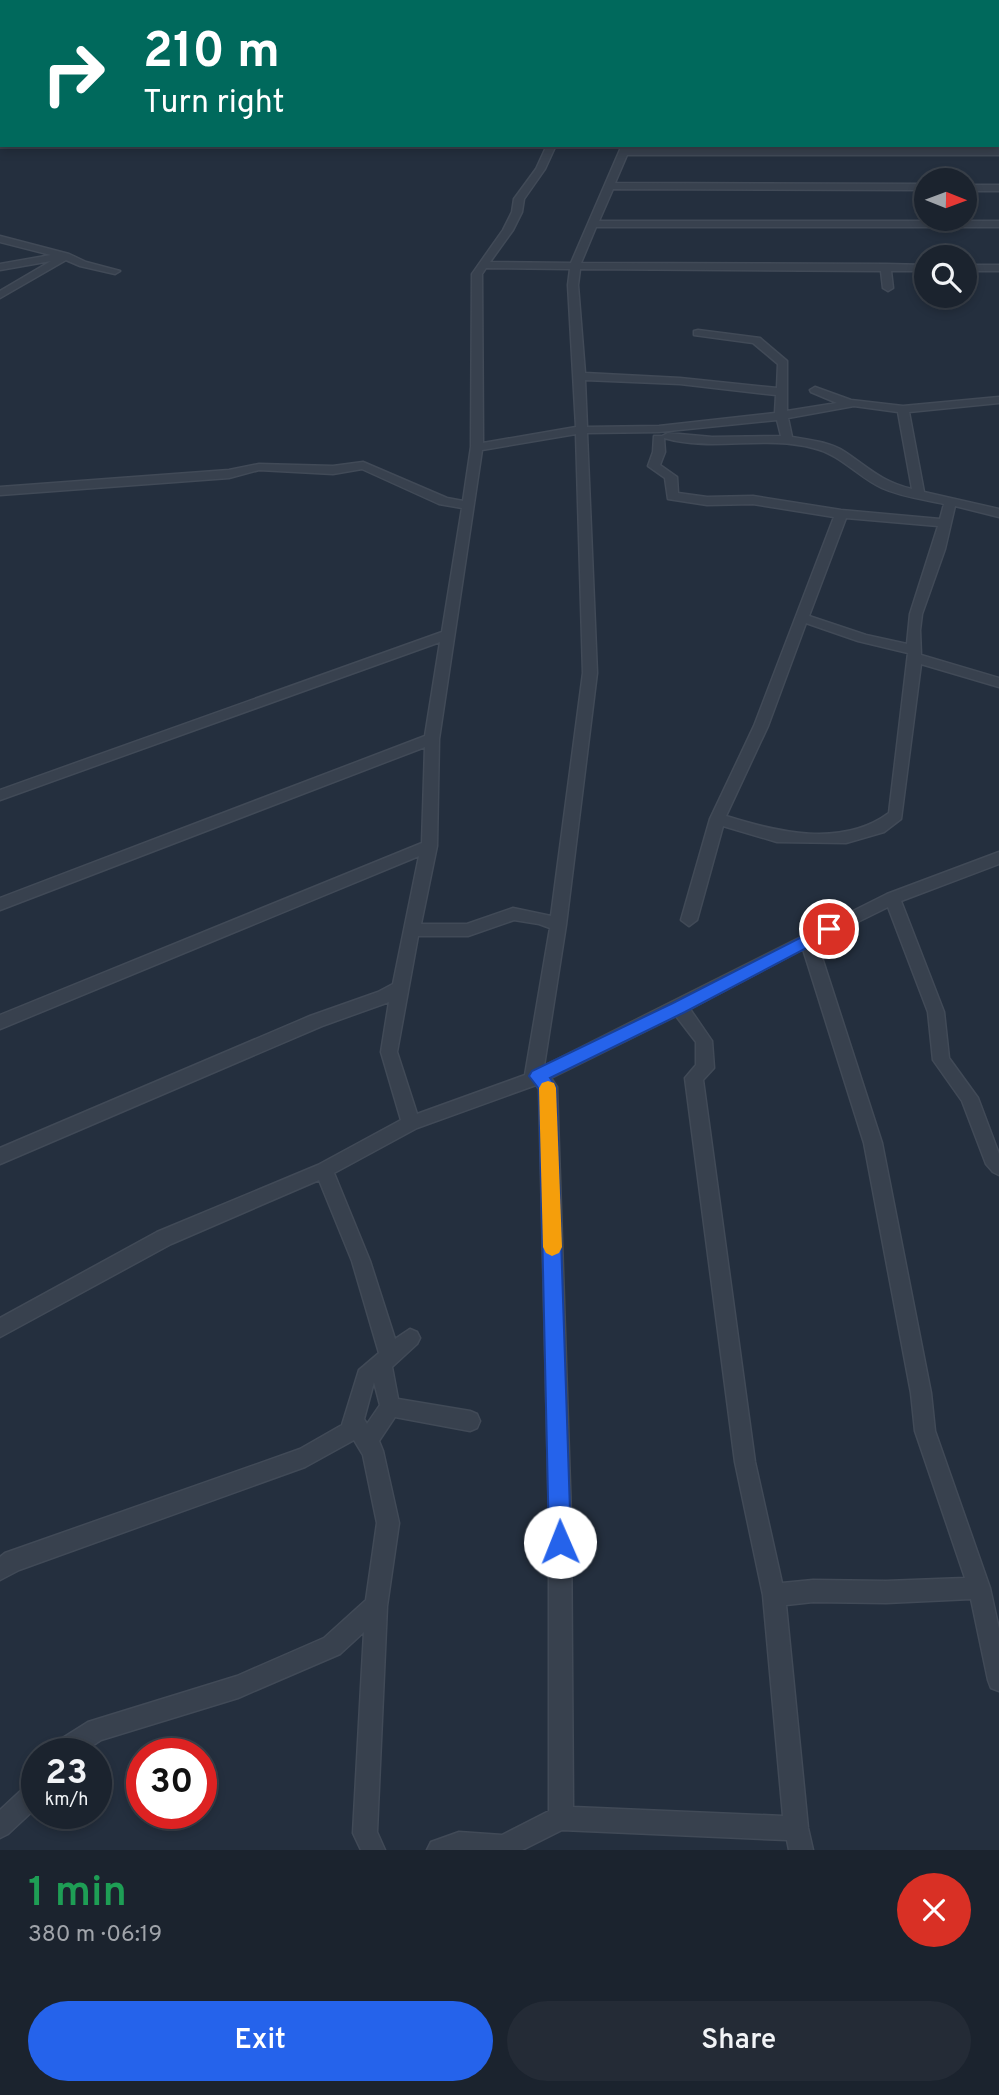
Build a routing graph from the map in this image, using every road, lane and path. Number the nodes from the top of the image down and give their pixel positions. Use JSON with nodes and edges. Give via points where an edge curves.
{"nodes":[{"id":1,"x":551,"y":147,"type":"edge"},
{"id":2,"x":707,"y":148,"type":"edge"},
{"id":3,"x":626,"y":149,"type":"edge"},
{"id":4,"x":999,"y":152,"type":"edge"},
{"id":5,"x":609,"y":186,"type":"junction"},
{"id":6,"x":914,"y":187,"type":"edge"},
{"id":7,"x":977,"y":188,"type":"edge"},
{"id":8,"x":999,"y":188,"type":"edge"},
{"id":9,"x":593,"y":224,"type":"junction"},
{"id":10,"x":999,"y":224,"type":"edge"},
{"id":11,"x":0,"y":239,"type":"edge"},
{"id":12,"x":64,"y":258,"type":"junction"},
{"id":13,"x":576,"y":263,"type":"junction"},
{"id":14,"x":483,"y":265,"type":"junction"},
{"id":15,"x":0,"y":267,"type":"edge"},
{"id":16,"x":886,"y":267,"type":"junction"},
{"id":17,"x":914,"y":268,"type":"edge"},
{"id":18,"x":977,"y":268,"type":"edge"},
{"id":19,"x":999,"y":268,"type":"edge"},
{"id":20,"x":115,"y":271,"type":"dead end"},
{"id":21,"x":888,"y":288,"type":"dead end"},
{"id":22,"x":0,"y":295,"type":"edge"},
{"id":23,"x":698,"y":332,"type":"dead end"},
{"id":24,"x":579,"y":376,"type":"junction"},
{"id":25,"x":815,"y":390,"type":"dead end"},
{"id":26,"x":783,"y":392,"type":"junction"},
{"id":27,"x":999,"y":400,"type":"edge"},
{"id":28,"x":854,"y":403,"type":"junction"},
{"id":29,"x":903,"y":409,"type":"junction"},
{"id":30,"x":781,"y":414,"type":"junction"},
{"id":31,"x":580,"y":430,"type":"junction"},
{"id":32,"x":659,"y":433,"type":"junction"},
{"id":33,"x":787,"y":439,"type":"junction"},
{"id":34,"x":477,"y":447,"type":"junction"},
{"id":35,"x":0,"y":491,"type":"edge"},
{"id":36,"x":919,"y":496,"type":"junction"},
{"id":37,"x":950,"y":503,"type":"junction"},
{"id":38,"x":467,"y":506,"type":"junction"},
{"id":39,"x":998,"y":509,"type":"edge"},
{"id":40,"x":841,"y":513,"type":"junction"},
{"id":41,"x":944,"y":523,"type":"junction"},
{"id":42,"x":803,"y":618,"type":"junction"},
{"id":43,"x":447,"y":635,"type":"junction"},
{"id":44,"x":915,"y":654,"type":"junction"},
{"id":45,"x":999,"y":682,"type":"edge"},
{"id":46,"x":432,"y":739,"type":"junction"},
{"id":47,"x":0,"y":795,"type":"edge"},
{"id":48,"x":717,"y":819,"type":"junction"},
{"id":49,"x":429,"y":846,"type":"junction"},
{"id":50,"x":997,"y":862,"type":"edge"},
{"id":51,"x":892,"y":898,"type":"junction"},
{"id":52,"x":0,"y":904,"type":"edge"},
{"id":53,"x":689,"y":919,"type":"dead end"},
{"id":54,"x":558,"y":925,"type":"junction"},
{"id":55,"x":411,"y":930,"type":"junction"},
{"id":56,"x":808,"y":939,"type":"junction"},
{"id":57,"x":400,"y":987,"type":"junction"},
{"id":58,"x":679,"y":1007,"type":"junction"},
{"id":59,"x":0,"y":1022,"type":"edge"},
{"id":60,"x":536,"y":1077,"type":"junction"},
{"id":61,"x":411,"y":1123,"type":"junction"},
{"id":62,"x":0,"y":1156,"type":"edge"},
{"id":63,"x":999,"y":1167,"type":"edge"},
{"id":64,"x":324,"y":1170,"type":"junction"},
{"id":65,"x":0,"y":1328,"type":"edge"},
{"id":66,"x":410,"y":1338,"type":"dead end"},
{"id":67,"x":386,"y":1359,"type":"junction"},
{"id":68,"x":390,"y":1408,"type":"junction"},
{"id":69,"x":353,"y":1420,"type":"junction"},
{"id":70,"x":470,"y":1421,"type":"dead end"},
{"id":71,"x":367,"y":1441,"type":"junction"},
{"id":72,"x":0,"y":1569,"type":"edge"},
{"id":73,"x":979,"y":1588,"type":"junction"},
{"id":74,"x":774,"y":1595,"type":"junction"},
{"id":75,"x":376,"y":1606,"type":"junction"},
{"id":76,"x":999,"y":1680,"type":"edge"},
{"id":77,"x":83,"y":1738,"type":"edge"},
{"id":78,"x":21,"y":1806,"type":"edge"},
{"id":79,"x":561,"y":1818,"type":"junction"},
{"id":80,"x":0,"y":1826,"type":"edge"},
{"id":81,"x":798,"y":1839,"type":"edge"},
{"id":82,"x":373,"y":1850,"type":"edge"},
{"id":83,"x":439,"y":1850,"type":"edge"}],
"edges":[{"from":1,"to":14,"type":"street","via":[[519,199],[508,230]]},
{"from":2,"to":3,"type":"street"},
{"from":2,"to":4,"type":"street"},
{"from":3,"to":5,"type":"street"},
{"from":5,"to":6,"type":"street"},
{"from":5,"to":9,"type":"street"},
{"from":7,"to":8,"type":"street"},
{"from":9,"to":10,"type":"street"},
{"from":9,"to":13,"type":"street"},
{"from":11,"to":12,"type":"street"},
{"from":12,"to":15,"type":"street","via":[[37,258]]},
{"from":12,"to":20,"type":"street"},
{"from":12,"to":22,"type":"street"},
{"from":13,"to":14,"type":"street"},
{"from":13,"to":16,"type":"street"},
{"from":13,"to":24,"type":"street","via":[[573,285]]},
{"from":14,"to":34,"type":"street","via":[[477,274]]},
{"from":16,"to":17,"type":"street"},
{"from":16,"to":21,"type":"street"},
{"from":18,"to":19,"type":"street"},
{"from":23,"to":26,"type":"street","via":[[760,342],[785,366]]},
{"from":24,"to":26,"type":"street"},
{"from":24,"to":31,"type":"street"},
{"from":25,"to":28,"type":"street"},
{"from":26,"to":30,"type":"street"},
{"from":27,"to":29,"type":"street"},
{"from":28,"to":29,"type":"street"},
{"from":28,"to":30,"type":"street"},
{"from":29,"to":36,"type":"street"},
{"from":30,"to":32,"type":"street"},
{"from":30,"to":33,"type":"street"},
{"from":31,"to":32,"type":"street"},
{"from":31,"to":34,"type":"street"},
{"from":31,"to":54,"type":"street","via":[[590,673]]},
{"from":32,"to":33,"type":"street","via":[[712,440]]},
{"from":32,"to":40,"type":"street","via":[[654,466],[671,477],[672,496],[753,500]]},
{"from":33,"to":36,"type":"street","via":[[832,450],[873,480]]},
{"from":34,"to":38,"type":"street"},
{"from":35,"to":38,"type":"street","via":[[229,474],[258,467],[333,470],[363,465]]},
{"from":36,"to":37,"type":"street"},
{"from":37,"to":39,"type":"street"},
{"from":37,"to":41,"type":"street"},
{"from":38,"to":43,"type":"street"},
{"from":40,"to":41,"type":"street"},
{"from":40,"to":42,"type":"street"},
{"from":41,"to":44,"type":"street","via":[[916,614]]},
{"from":42,"to":44,"type":"street"},
{"from":42,"to":48,"type":"street","via":[[761,726]]},
{"from":43,"to":46,"type":"street"},
{"from":43,"to":47,"type":"street"},
{"from":44,"to":45,"type":"street"},
{"from":44,"to":48,"type":"street","via":[[892,820],[857,836],[777,837]]},
{"from":46,"to":49,"type":"street"},
{"from":46,"to":52,"type":"street"},
{"from":48,"to":53,"type":"street"},
{"from":49,"to":55,"type":"street"},
{"from":49,"to":59,"type":"street"},
{"from":50,"to":51,"type":"street"},
{"from":51,"to":56,"type":"street"},
{"from":51,"to":63,"type":"street","via":[[936,1012],[942,1060],[969,1098]]},
{"from":54,"to":55,"type":"street","via":[[513,914],[468,930]]},
{"from":54,"to":60,"type":"street"},
{"from":55,"to":57,"type":"street"},
{"from":56,"to":58,"type":"street"},
{"from":56,"to":73,"type":"street","via":[[873,1143],[925,1431]]},
{"from":57,"to":61,"type":"street","via":[[389,1052]]},
{"from":57,"to":62,"type":"street"},
{"from":58,"to":60,"type":"street"},
{"from":58,"to":74,"type":"street","via":[[704,1041],[705,1068],[694,1078],[745,1462]]},
{"from":60,"to":61,"type":"street"},
{"from":60,"to":79,"type":"street","via":[[548,1087],[549,1115],[560,1516]]},
{"from":61,"to":64,"type":"street"},
{"from":64,"to":65,"type":"street","via":[[164,1238]]},
{"from":64,"to":67,"type":"street","via":[[361,1261]]},
{"from":66,"to":67,"type":"street"},
{"from":67,"to":68,"type":"street"},
{"from":67,"to":69,"type":"street","via":[[366,1377]]},
{"from":68,"to":70,"type":"street"},
{"from":68,"to":71,"type":"street"},
{"from":69,"to":71,"type":"street"},
{"from":69,"to":72,"type":"street","via":[[350,1431],[305,1457]]},
{"from":71,"to":75,"type":"street","via":[[388,1523]]},
{"from":73,"to":74,"type":"street"},
{"from":73,"to":76,"type":"street"},
{"from":74,"to":81,"type":"street"},
{"from":75,"to":77,"type":"street","via":[[332,1646],[238,1687],[96,1730]]},
{"from":75,"to":82,"type":"street","via":[[365,1833]]},
{"from":78,"to":80,"type":"street"},
{"from":79,"to":81,"type":"street"},
{"from":79,"to":83,"type":"street","via":[[503,1847],[459,1844]]}]}
